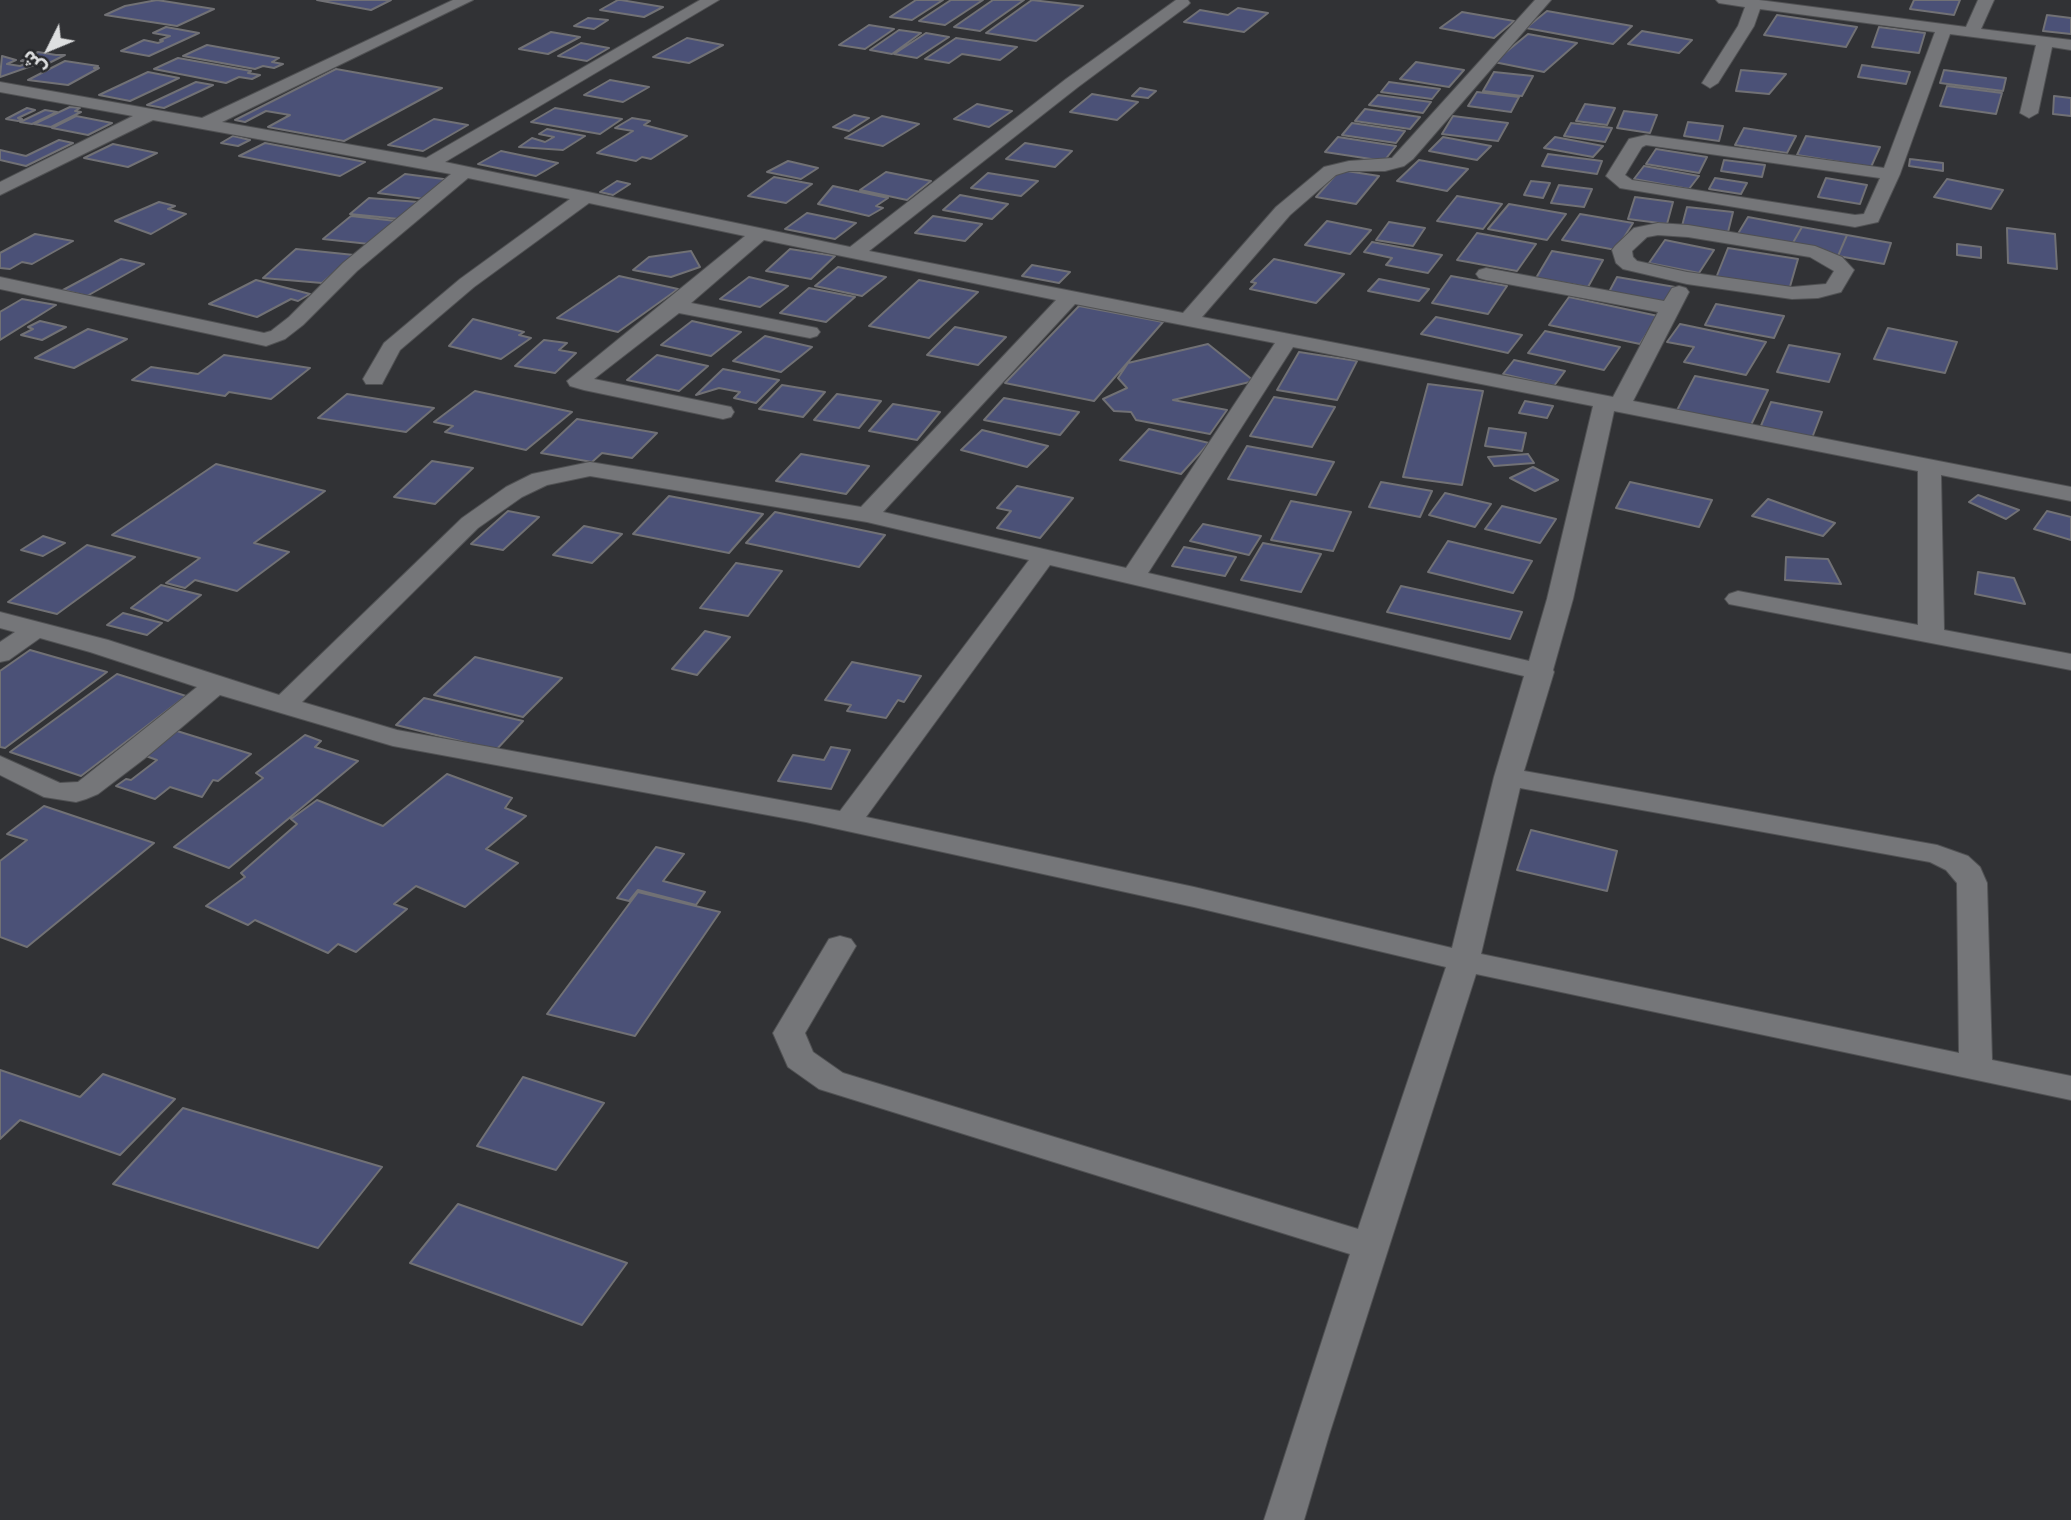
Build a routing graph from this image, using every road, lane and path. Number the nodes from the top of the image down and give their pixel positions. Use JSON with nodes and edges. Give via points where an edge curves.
{"nodes":[{"id":1,"x":465,"y":0,"type":"edge"},
{"id":2,"x":711,"y":0,"type":"edge"},
{"id":3,"x":1543,"y":0,"type":"edge"},
{"id":4,"x":1724,"y":0,"type":"edge"},
{"id":5,"x":1986,"y":0,"type":"edge"},
{"id":6,"x":1182,"y":3,"type":"dead end"},
{"id":7,"x":1754,"y":5,"type":"junction"},
{"id":8,"x":1944,"y":30,"type":"junction"},
{"id":9,"x":1971,"y":33,"type":"junction"},
{"id":10,"x":2045,"y":42,"type":"junction"},
{"id":11,"x":2071,"y":45,"type":"edge"},
{"id":12,"x":1710,"y":83,"type":"dead end"},
{"id":13,"x":0,"y":87,"type":"edge"},
{"id":14,"x":2029,"y":113,"type":"dead end"},
{"id":15,"x":147,"y":116,"type":"junction"},
{"id":16,"x":206,"y":123,"type":"junction"},
{"id":17,"x":429,"y":164,"type":"junction"},
{"id":18,"x":463,"y":173,"type":"junction"},
{"id":19,"x":1891,"y":174,"type":"junction"},
{"id":20,"x":0,"y":189,"type":"edge"},
{"id":21,"x":584,"y":198,"type":"junction"},
{"id":22,"x":759,"y":234,"type":"junction"},
{"id":23,"x":854,"y":253,"type":"junction"},
{"id":24,"x":1486,"y":274,"type":"dead end"},
{"id":25,"x":1687,"y":278,"type":"junction"},
{"id":26,"x":0,"y":283,"type":"edge"},
{"id":27,"x":1071,"y":296,"type":"junction"},
{"id":28,"x":675,"y":306,"type":"junction"},
{"id":29,"x":1670,"y":308,"type":"junction"},
{"id":30,"x":1188,"y":320,"type":"junction"},
{"id":31,"x":810,"y":332,"type":"dead end"},
{"id":32,"x":1288,"y":339,"type":"junction"},
{"id":33,"x":374,"y":379,"type":"dead end"},
{"id":34,"x":1612,"y":403,"type":"junction"},
{"id":35,"x":723,"y":412,"type":"dead end"},
{"id":36,"x":1929,"y":465,"type":"junction"},
{"id":37,"x":2071,"y":494,"type":"edge"},
{"id":38,"x":867,"y":515,"type":"junction"},
{"id":39,"x":1045,"y":555,"type":"junction"},
{"id":40,"x":1134,"y":575,"type":"junction"},
{"id":41,"x":1738,"y":599,"type":"dead end"},
{"id":42,"x":0,"y":620,"type":"edge"},
{"id":43,"x":36,"y":629,"type":"junction"},
{"id":44,"x":1931,"y":636,"type":"junction"},
{"id":45,"x":0,"y":654,"type":"edge"},
{"id":46,"x":2071,"y":662,"type":"edge"},
{"id":47,"x":1541,"y":672,"type":"junction"},
{"id":48,"x":216,"y":685,"type":"junction"},
{"id":49,"x":285,"y":704,"type":"junction"},
{"id":50,"x":0,"y":764,"type":"edge"},
{"id":51,"x":1508,"y":777,"type":"junction"},
{"id":52,"x":847,"y":822,"type":"junction"},
{"id":53,"x":840,"y":946,"type":"dead end"},
{"id":54,"x":1464,"y":961,"type":"junction"},
{"id":55,"x":1976,"y":1069,"type":"junction"},
{"id":56,"x":2071,"y":1088,"type":"edge"},
{"id":57,"x":1372,"y":1247,"type":"junction"},
{"id":58,"x":1284,"y":1520,"type":"edge"}],
"edges":[{"from":1,"to":16,"type":"street"},
{"from":2,"to":17,"type":"street"},
{"from":3,"to":30,"type":"street","via":[[1407,155],[1385,166],[1330,171],[1283,211]]},
{"from":4,"to":7,"type":"street"},
{"from":5,"to":9,"type":"street"},
{"from":6,"to":23,"type":"street"},
{"from":7,"to":8,"type":"street"},
{"from":7,"to":12,"type":"street"},
{"from":8,"to":9,"type":"street"},
{"from":8,"to":19,"type":"street"},
{"from":9,"to":10,"type":"street"},
{"from":10,"to":11,"type":"street"},
{"from":10,"to":14,"type":"street"},
{"from":13,"to":15,"type":"street"},
{"from":15,"to":16,"type":"street"},
{"from":15,"to":20,"type":"street"},
{"from":16,"to":17,"type":"street"},
{"from":17,"to":18,"type":"street"},
{"from":18,"to":21,"type":"street"},
{"from":18,"to":26,"type":"street","via":[[350,267],[296,321],[266,340]]},
{"from":19,"to":19,"type":"street","via":[[1874,215],[1863,221],[1635,187],[1615,176],[1635,143],[1646,140]]},
{"from":21,"to":22,"type":"street"},
{"from":21,"to":33,"type":"street","via":[[467,283],[391,347]]},
{"from":22,"to":23,"type":"street"},
{"from":22,"to":28,"type":"street"},
{"from":23,"to":27,"type":"street"},
{"from":24,"to":29,"type":"street"},
{"from":25,"to":25,"type":"street","via":[[1630,265],[1622,250],[1641,232],[1688,231],[1815,253],[1844,270],[1834,288],[1818,292],[1792,293]]},
{"from":25,"to":29,"type":"street"},
{"from":27,"to":30,"type":"street"},
{"from":27,"to":38,"type":"street"},
{"from":28,"to":31,"type":"street"},
{"from":28,"to":35,"type":"street","via":[[578,381]]},
{"from":29,"to":34,"type":"street"},
{"from":30,"to":32,"type":"street"},
{"from":32,"to":34,"type":"street"},
{"from":32,"to":40,"type":"street"},
{"from":34,"to":36,"type":"street"},
{"from":34,"to":47,"type":"street"},
{"from":36,"to":37,"type":"street"},
{"from":36,"to":44,"type":"street"},
{"from":38,"to":39,"type":"street"},
{"from":38,"to":49,"type":"street","via":[[590,469],[540,478],[470,523]]},
{"from":39,"to":40,"type":"street"},
{"from":39,"to":52,"type":"street"},
{"from":40,"to":47,"type":"street"},
{"from":41,"to":44,"type":"street"},
{"from":42,"to":43,"type":"street"},
{"from":43,"to":45,"type":"street"},
{"from":43,"to":48,"type":"street"},
{"from":44,"to":46,"type":"street"},
{"from":47,"to":51,"type":"street"},
{"from":48,"to":49,"type":"street"},
{"from":48,"to":50,"type":"street","via":[[76,793],[54,791]]},
{"from":49,"to":52,"type":"street","via":[[393,738]]},
{"from":51,"to":54,"type":"street"},
{"from":51,"to":55,"type":"street","via":[[1937,855],[1957,863],[1972,883]]},
{"from":52,"to":54,"type":"street"},
{"from":53,"to":57,"type":"street","via":[[789,1033],[800,1059],[831,1081]]},
{"from":54,"to":55,"type":"street"},
{"from":54,"to":57,"type":"street"},
{"from":55,"to":56,"type":"street"},
{"from":57,"to":58,"type":"street"}]}
